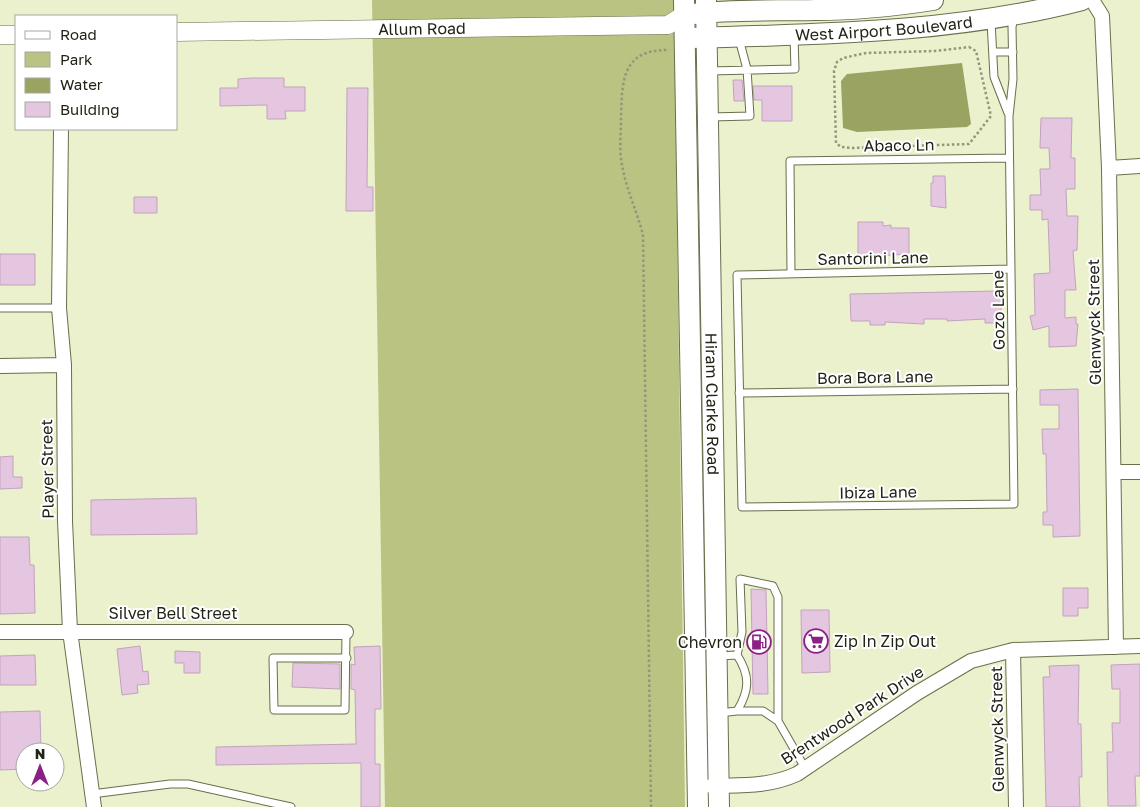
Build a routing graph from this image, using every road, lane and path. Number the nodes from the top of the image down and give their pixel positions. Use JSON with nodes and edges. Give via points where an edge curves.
{"nodes":[{"id":1,"x":933,"y":0,"type":"edge"},
{"id":2,"x":1082,"y":0,"type":"edge"},
{"id":3,"x":1092,"y":0,"type":"edge"},
{"id":4,"x":706,"y":6,"type":"edge"},
{"id":5,"x":679,"y":13,"type":"edge"},
{"id":6,"x":1014,"y":15,"type":"junction"},
{"id":7,"x":990,"y":19,"type":"junction"},
{"id":8,"x":178,"y":32,"type":"edge"},
{"id":9,"x":0,"y":35,"type":"edge"},
{"id":10,"x":15,"y":35,"type":"edge"},
{"id":11,"x":794,"y":36,"type":"junction"},
{"id":12,"x":739,"y":37,"type":"junction"},
{"id":13,"x":706,"y":38,"type":"junction"},
{"id":14,"x":680,"y":44,"type":"junction"},
{"id":15,"x":993,"y":52,"type":"junction"},
{"id":16,"x":1012,"y":52,"type":"junction"},
{"id":17,"x":843,"y":58,"type":"joint"},
{"id":18,"x":747,"y":69,"type":"junction"},
{"id":19,"x":707,"y":71,"type":"junction"},
{"id":20,"x":1009,"y":116,"type":"junction"},
{"id":21,"x":708,"y":118,"type":"junction"},
{"id":22,"x":61,"y":130,"type":"edge"},
{"id":23,"x":1009,"y":158,"type":"junction"},
{"id":24,"x":1140,"y":166,"type":"edge"},
{"id":25,"x":1108,"y":168,"type":"junction"},
{"id":26,"x":688,"y":244,"type":"junction"},
{"id":27,"x":710,"y":244,"type":"junction"},
{"id":28,"x":1011,"y":269,"type":"junction"},
{"id":29,"x":791,"y":273,"type":"junction"},
{"id":30,"x":0,"y":308,"type":"edge"},
{"id":31,"x":59,"y":308,"type":"junction"},
{"id":32,"x":64,"y":365,"type":"junction"},
{"id":33,"x":0,"y":366,"type":"edge"},
{"id":34,"x":1013,"y":389,"type":"junction"},
{"id":35,"x":739,"y":393,"type":"junction"},
{"id":36,"x":691,"y":406,"type":"junction"},
{"id":37,"x":714,"y":406,"type":"junction"},
{"id":38,"x":1114,"y":472,"type":"junction"},
{"id":39,"x":1140,"y":472,"type":"edge"},
{"id":40,"x":1014,"y":504,"type":"joint"},
{"id":41,"x":694,"y":571,"type":"junction"},
{"id":42,"x":716,"y":572,"type":"junction"},
{"id":43,"x":70,"y":631,"type":"junction"},
{"id":44,"x":0,"y":632,"type":"edge"},
{"id":45,"x":346,"y":632,"type":"joint"},
{"id":46,"x":1140,"y":646,"type":"edge"},
{"id":47,"x":1116,"y":647,"type":"junction"},
{"id":48,"x":1013,"y":650,"type":"junction"},
{"id":49,"x":737,"y":655,"type":"junction"},
{"id":50,"x":716,"y":657,"type":"junction"},
{"id":51,"x":347,"y":658,"type":"junction"},
{"id":52,"x":727,"y":712,"type":"junction"},
{"id":53,"x":778,"y":721,"type":"junction"},
{"id":54,"x":805,"y":768,"type":"junction"},
{"id":55,"x":697,"y":786,"type":"junction"},
{"id":56,"x":719,"y":786,"type":"junction"},
{"id":57,"x":93,"y":800,"type":"edge"},
{"id":58,"x":291,"y":807,"type":"edge"},
{"id":59,"x":651,"y":807,"type":"edge"},
{"id":60,"x":698,"y":807,"type":"edge"},
{"id":61,"x":719,"y":807,"type":"edge"},
{"id":62,"x":1016,"y":807,"type":"edge"}],
"edges":[{"from":1,"to":4,"type":"main road","name":"West Airport Boulevard","via":[[818,10]]},
{"from":2,"to":6,"type":"main road","name":"West Airport Boulevard"},
{"from":3,"to":25,"type":"street","name":"Glenwyck Street","via":[[1102,16]]},
{"from":4,"to":5,"type":"main road","name":"West Airport Boulevard"},
{"from":4,"to":13,"type":"main road","name":"Hiram Clarke Road"},
{"from":5,"to":8,"type":"street","name":"Allum Road"},
{"from":5,"to":14,"type":"main road","name":"Hiram Clarke Road"},
{"from":6,"to":7,"type":"main road","name":"West Airport Boulevard"},
{"from":6,"to":16,"type":"lane"},
{"from":7,"to":11,"type":"main road","name":"West Airport Boulevard","via":[[899,30]]},
{"from":7,"to":15,"type":"lane"},
{"from":9,"to":10,"type":"street"},
{"from":11,"to":12,"type":"main road","name":"West Airport Boulevard"},
{"from":11,"to":18,"type":"lane","via":[[795,68]]},
{"from":12,"to":13,"type":"main road","name":"West Airport Boulevard"},
{"from":12,"to":18,"type":"lane"},
{"from":13,"to":14,"type":"main road","name":"West Airport Boulevard"},
{"from":13,"to":19,"type":"main road","name":"Hiram Clarke Road"},
{"from":14,"to":26,"type":"main road","name":"Hiram Clarke Road"},
{"from":14,"to":59,"type":"path","via":[[636,58],[625,71],[622,83],[622,164],[642,235]]},
{"from":15,"to":16,"type":"lane"},
{"from":15,"to":20,"type":"lane","via":[[994,77]]},
{"from":16,"to":20,"type":"lane"},
{"from":17,"to":17,"type":"path","via":[[866,53],[973,48],[991,116],[969,144],[842,147],[836,143],[833,85],[837,62]]},
{"from":18,"to":19,"type":"lane"},
{"from":18,"to":21,"type":"lane","via":[[750,116]]},
{"from":19,"to":21,"type":"main road","name":"Hiram Clarke Road"},
{"from":20,"to":23,"type":"lane","name":"Gozo Lane"},
{"from":21,"to":27,"type":"main road","name":"Hiram Clarke Road"},
{"from":22,"to":31,"type":"street","name":"Player Street"},
{"from":23,"to":28,"type":"lane","name":"Gozo Lane"},
{"from":23,"to":29,"type":"lane","name":"Abaco Ln","via":[[790,161]]},
{"from":24,"to":25,"type":"street"},
{"from":25,"to":38,"type":"street","name":"Glenwyck Street"},
{"from":26,"to":27,"type":"main road"},
{"from":26,"to":36,"type":"main road","name":"Hiram Clarke Road"},
{"from":27,"to":37,"type":"main road","name":"Hiram Clarke Road"},
{"from":28,"to":29,"type":"lane","name":"Santorini Lane"},
{"from":28,"to":34,"type":"lane","name":"Gozo Lane"},
{"from":29,"to":35,"type":"lane","name":"Santorini Lane","via":[[737,275]]},
{"from":30,"to":31,"type":"lane"},
{"from":31,"to":32,"type":"street","name":"Player Street"},
{"from":32,"to":33,"type":"street"},
{"from":32,"to":43,"type":"street","name":"Player Street"},
{"from":34,"to":35,"type":"lane","name":"Bora Bora Lane"},
{"from":34,"to":40,"type":"lane","name":"Gozo Lane"},
{"from":35,"to":40,"type":"lane","name":"Ibiza Lane","via":[[742,507]]},
{"from":36,"to":37,"type":"main road"},
{"from":36,"to":41,"type":"main road","name":"Hiram Clarke Road"},
{"from":37,"to":42,"type":"main road","name":"Hiram Clarke Road"},
{"from":38,"to":39,"type":"street"},
{"from":38,"to":47,"type":"street","name":"Glenwyck Street"},
{"from":41,"to":42,"type":"main road"},
{"from":41,"to":55,"type":"main road","name":"Hiram Clarke Road"},
{"from":42,"to":50,"type":"main road","name":"Hiram Clarke Road"},
{"from":43,"to":44,"type":"street","name":"Silver Bell Street"},
{"from":43,"to":45,"type":"street","name":"Silver Bell Street"},
{"from":43,"to":57,"type":"street","name":"Player Street"},
{"from":45,"to":51,"type":"lane"},
{"from":46,"to":47,"type":"street","name":"Brentwood Park Drive"},
{"from":47,"to":48,"type":"street","name":"Brentwood Park Drive"},
{"from":48,"to":54,"type":"street","name":"Brentwood Park Drive","via":[[971,661]]},
{"from":48,"to":62,"type":"street","name":"Glenwyck Street"},
{"from":49,"to":50,"type":"lane"},
{"from":49,"to":52,"type":"lane","via":[[746,670],[746,697]]},
{"from":49,"to":53,"type":"lane","via":[[742,632],[740,579],[774,586],[778,597]]},
{"from":50,"to":52,"type":"main road","name":"Hiram Clarke Road"},
{"from":51,"to":51,"type":"lane","via":[[345,710],[274,710],[273,658]]},
{"from":52,"to":53,"type":"lane","via":[[762,711]]},
{"from":52,"to":56,"type":"main road","name":"Hiram Clarke Road"},
{"from":53,"to":54,"type":"lane"},
{"from":54,"to":56,"type":"street","name":"Brentwood Park Drive","via":[[770,784]]},
{"from":55,"to":56,"type":"street","name":"Brentwood Park Drive"},
{"from":55,"to":60,"type":"main road","name":"Hiram Clarke Road"},
{"from":56,"to":61,"type":"main road","name":"Hiram Clarke Road"},
{"from":57,"to":58,"type":"lane","via":[[170,784],[188,784]]}]}
